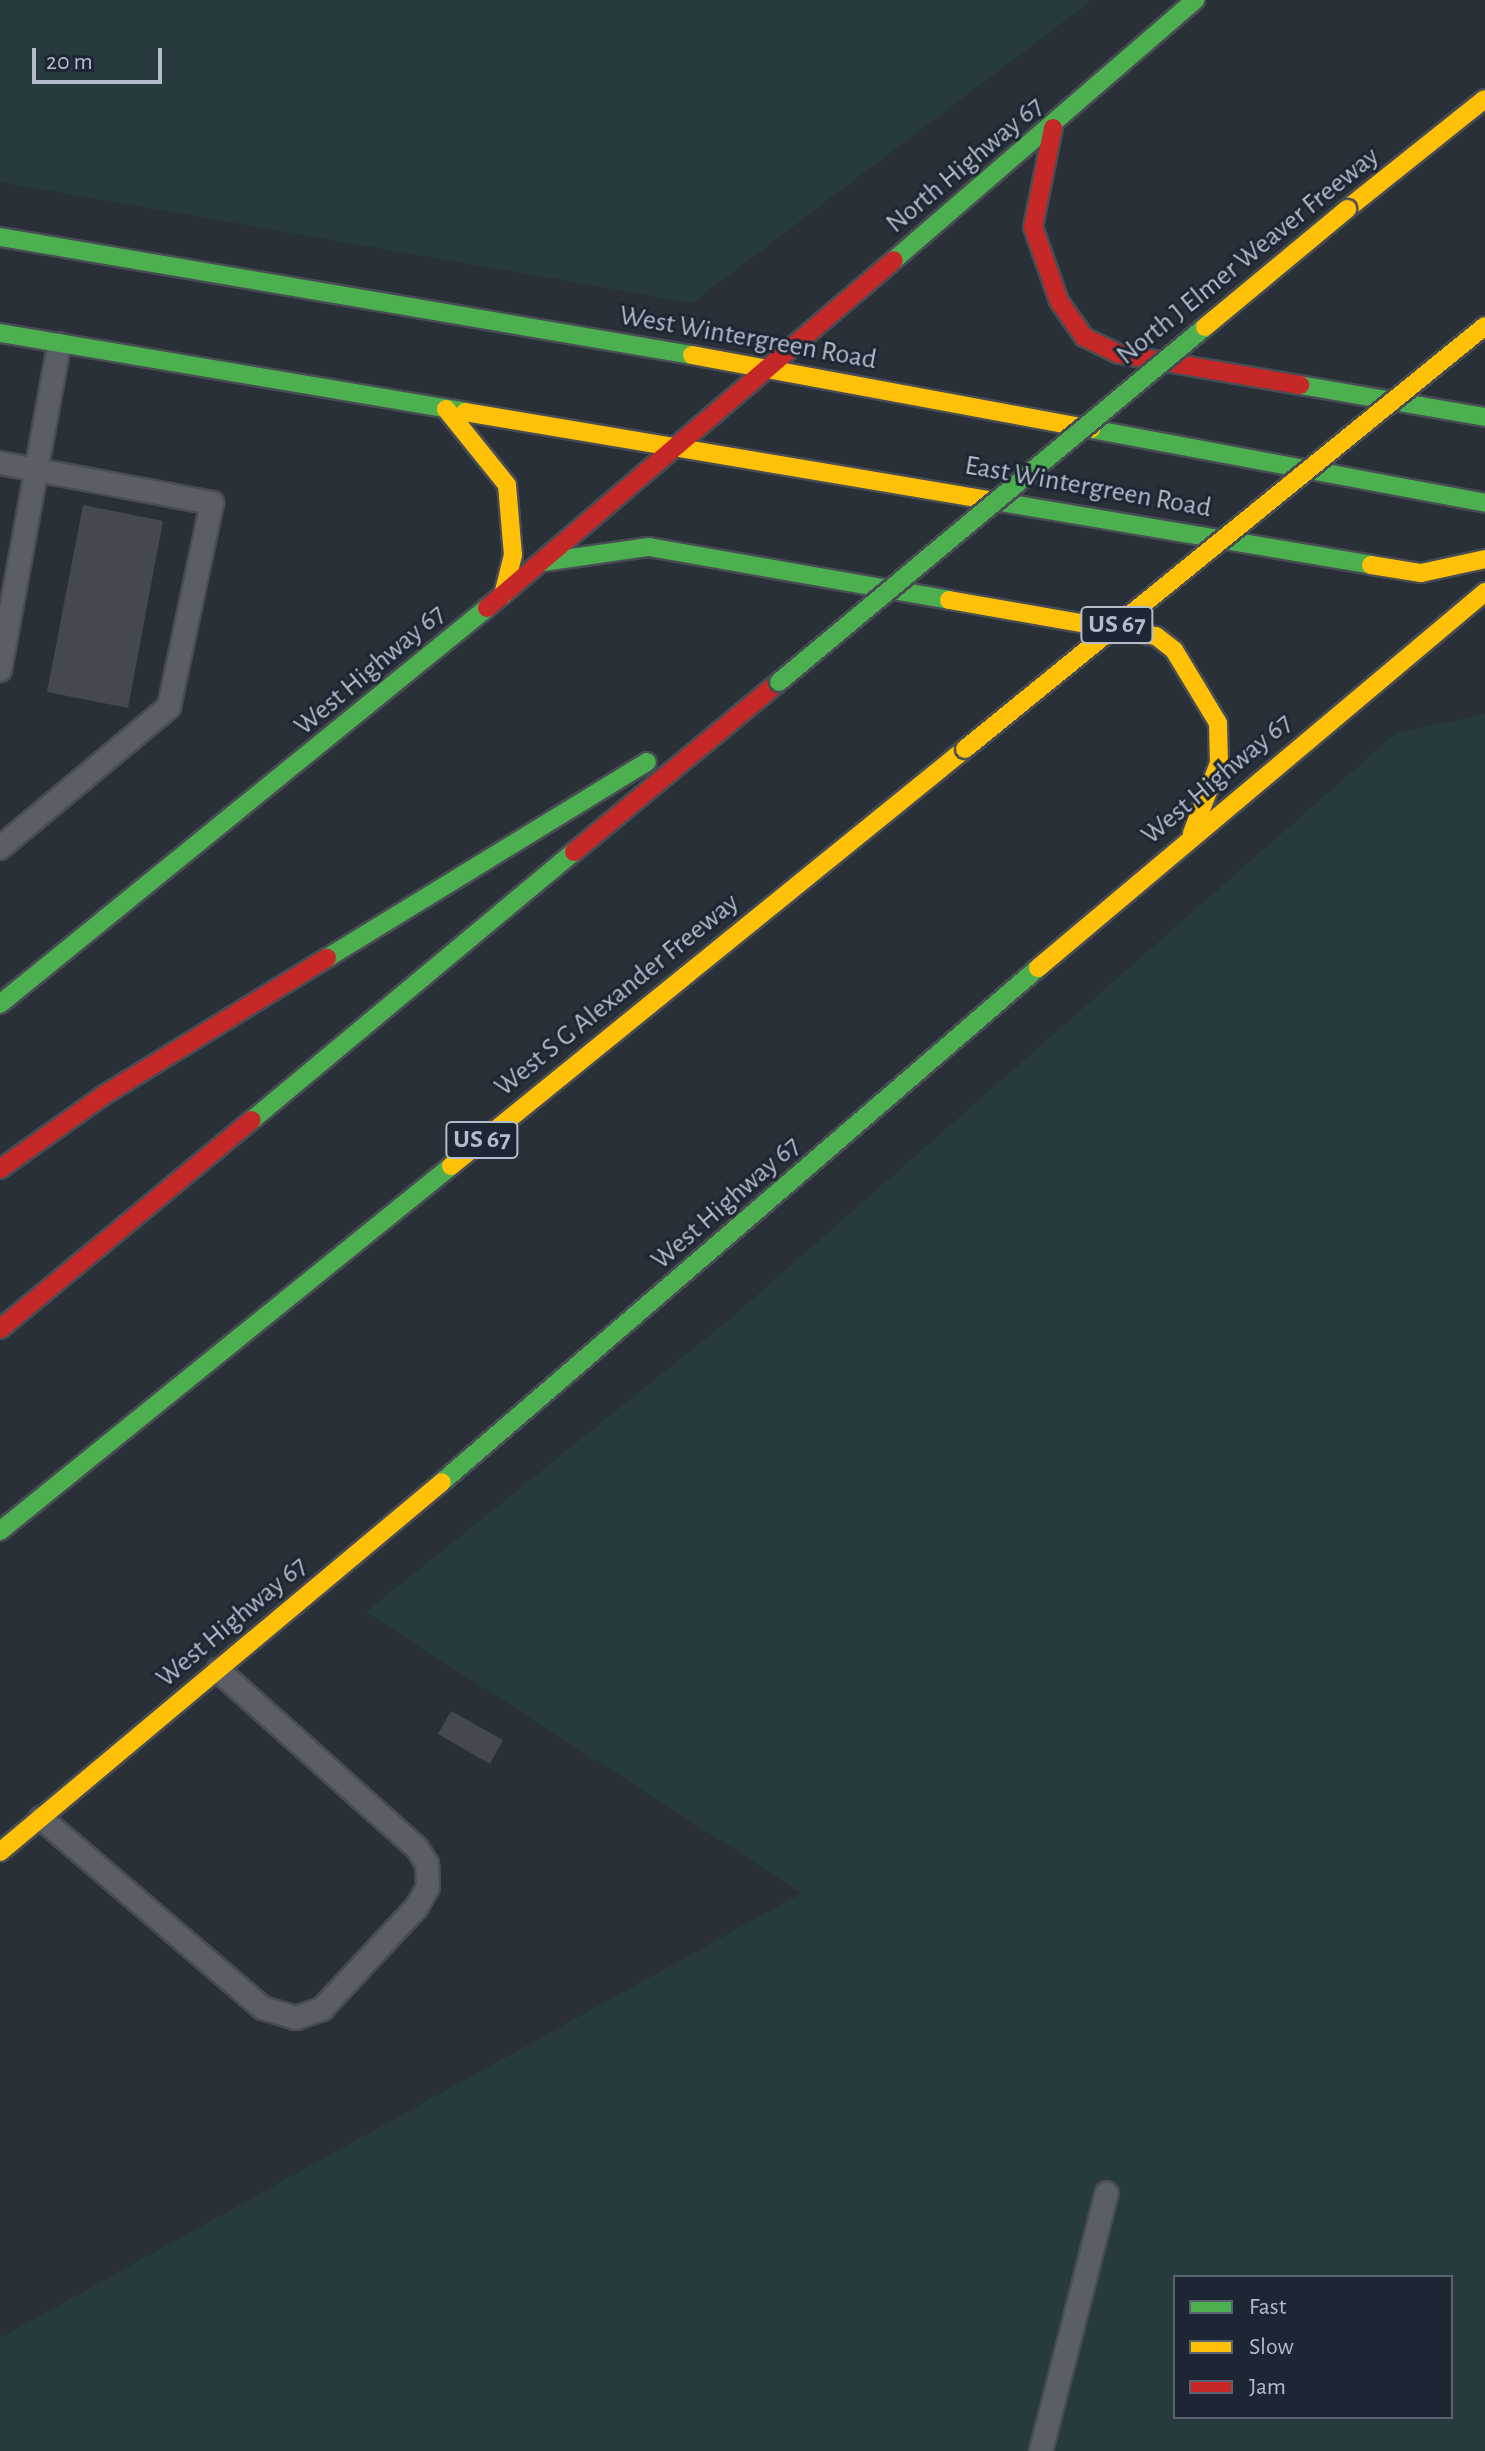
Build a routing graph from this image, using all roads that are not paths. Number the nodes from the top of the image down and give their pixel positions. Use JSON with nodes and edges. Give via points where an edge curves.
{"nodes":[{"id":1,"x":1195,"y":0,"type":"edge"},
{"id":2,"x":1485,"y":99,"type":"edge"},
{"id":3,"x":1053,"y":128,"type":"junction"},
{"id":4,"x":0,"y":237,"type":"edge"},
{"id":5,"x":1485,"y":326,"type":"edge"},
{"id":6,"x":0,"y":333,"type":"edge"},
{"id":7,"x":59,"y":344,"type":"junction"},
{"id":8,"x":766,"y":368,"type":"junction"},
{"id":9,"x":446,"y":409,"type":"junction"},
{"id":10,"x":1485,"y":417,"type":"edge"},
{"id":11,"x":681,"y":445,"type":"junction"},
{"id":12,"x":0,"y":463,"type":"edge"},
{"id":13,"x":36,"y":470,"type":"junction"},
{"id":14,"x":1485,"y":503,"type":"edge"},
{"id":15,"x":1485,"y":559,"type":"edge"},
{"id":16,"x":543,"y":562,"type":"junction"},
{"id":17,"x":1485,"y":592,"type":"edge"},
{"id":18,"x":503,"y":595,"type":"junction"},
{"id":19,"x":0,"y":670,"type":"edge"},
{"id":20,"x":779,"y":682,"type":"junction"},
{"id":21,"x":1191,"y":835,"type":"junction"},
{"id":22,"x":0,"y":848,"type":"edge"},
{"id":23,"x":0,"y":1004,"type":"edge"},
{"id":24,"x":0,"y":1169,"type":"edge"},
{"id":25,"x":0,"y":1329,"type":"edge"},
{"id":26,"x":0,"y":1531,"type":"edge"},
{"id":27,"x":218,"y":1670,"type":"junction"},
{"id":28,"x":41,"y":1818,"type":"junction"},
{"id":29,"x":0,"y":1852,"type":"edge"},
{"id":30,"x":1107,"y":2193,"type":"dead end"},
{"id":31,"x":1041,"y":2451,"type":"edge"}],
"edges":[{"from":1,"to":3,"type":"main road","name":"North Highway 67"},
{"from":2,"to":20,"type":"main road","name":"North J Elmer Weaver Freeway","bridge":true},
{"from":3,"to":8,"type":"main road","name":"North Highway 67"},
{"from":3,"to":10,"type":"main road","via":[[1033,227],[1059,301],[1084,337],[1119,354]]},
{"from":4,"to":8,"type":"main road","name":"West Wintergreen Road"},
{"from":5,"to":26,"type":"main road","name":"West S G Alexander Freeway","number":"US 67","bridge":true},
{"from":6,"to":7,"type":"main road"},
{"from":7,"to":9,"type":"main road"},
{"from":7,"to":13,"type":"lane"},
{"from":8,"to":11,"type":"main road","name":"West Highway 67"},
{"from":8,"to":14,"type":"main road","name":"West Wintergreen Road"},
{"from":9,"to":11,"type":"main road"},
{"from":9,"to":18,"type":"main road","via":[[507,485],[513,555]]},
{"from":11,"to":15,"type":"main road","name":"East Wintergreen Road","via":[[1421,573]]},
{"from":11,"to":16,"type":"main road","name":"West Highway 67"},
{"from":12,"to":13,"type":"lane"},
{"from":13,"to":19,"type":"lane"},
{"from":13,"to":22,"type":"lane","via":[[212,503],[169,707]]},
{"from":16,"to":18,"type":"main road","name":"West Highway 67"},
{"from":16,"to":21,"type":"main road","via":[[649,547],[1156,636],[1174,650],[1218,723],[1219,763]]},
{"from":17,"to":21,"type":"main road","name":"West Highway 67"},
{"from":18,"to":23,"type":"main road","name":"West Highway 67"},
{"from":20,"to":24,"type":"main road","via":[[104,1095]]},
{"from":20,"to":25,"type":"main road"},
{"from":21,"to":27,"type":"main road","name":"West Highway 67","via":[[561,1383]]},
{"from":27,"to":28,"type":"main road","name":"West Highway 67"},
{"from":27,"to":28,"type":"lane","via":[[417,1848],[427,1864],[428,1887],[416,1908],[322,2009],[296,2018],[263,2008]]},
{"from":28,"to":29,"type":"main road","name":"West Highway 67"},
{"from":30,"to":31,"type":"lane"}]}
